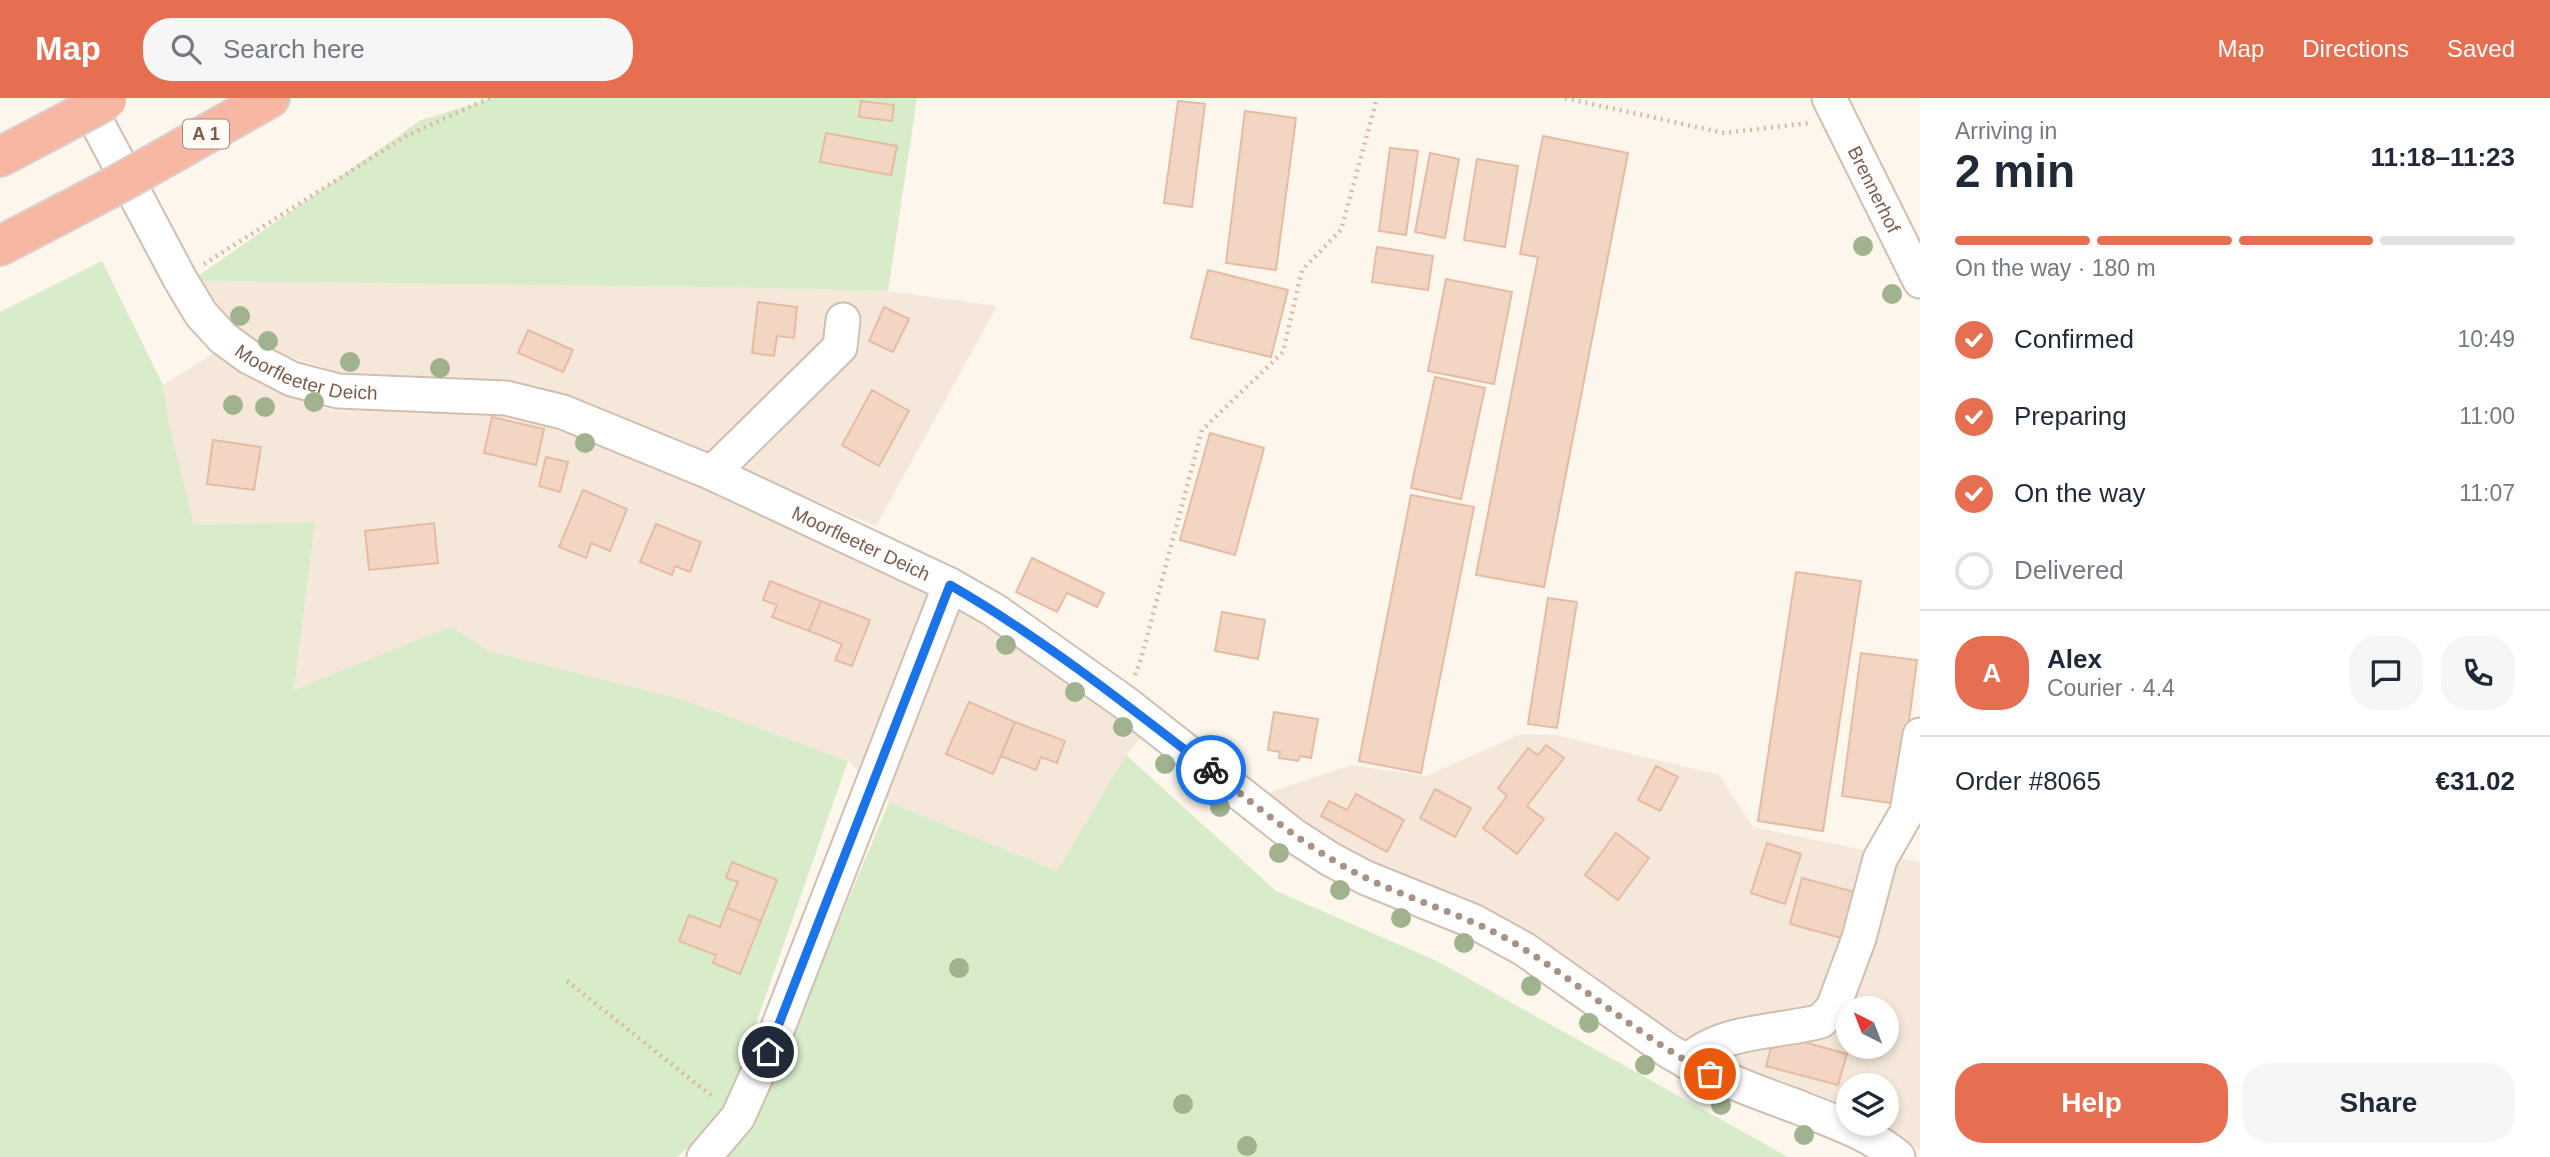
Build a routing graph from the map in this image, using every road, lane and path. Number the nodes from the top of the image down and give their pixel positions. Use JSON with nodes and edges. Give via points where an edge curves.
{"nodes":[{"id":1,"x":270,"y":98,"type":"edge"},
{"id":2,"x":489,"y":98,"type":"edge"},
{"id":3,"x":1377,"y":98,"type":"edge"},
{"id":4,"x":1566,"y":98,"type":"edge"},
{"id":5,"x":94,"y":104,"type":"edge"},
{"id":6,"x":1833,"y":108,"type":"edge"},
{"id":7,"x":0,"y":157,"type":"edge"},
{"id":8,"x":0,"y":246,"type":"edge"},
{"id":9,"x":180,"y":279,"type":"junction"},
{"id":10,"x":1920,"y":281,"type":"edge"},
{"id":11,"x":843,"y":320,"type":"dead end"},
{"id":12,"x":712,"y":474,"type":"junction"},
{"id":13,"x":950,"y":585,"type":"junction"},
{"id":14,"x":1124,"y":702,"type":"junction"},
{"id":15,"x":1920,"y":735,"type":"edge"},
{"id":16,"x":567,"y":981,"type":"dead end"},
{"id":17,"x":1687,"y":1062,"type":"junction"},
{"id":18,"x":738,"y":1117,"type":"junction"},
{"id":19,"x":704,"y":1157,"type":"edge"},
{"id":20,"x":1898,"y":1157,"type":"edge"}],
"edges":[{"from":1,"to":8,"type":"highway","number":"A 1","bridge":true},
{"from":2,"to":9,"type":"path","via":[[406,136]]},
{"from":3,"to":14,"type":"path","via":[[1341,230],[1302,270],[1283,352],[1202,430],[1141,659]]},
{"from":4,"to":6,"type":"path","via":[[1724,133],[1779,128]]},
{"from":5,"to":7,"type":"highway"},
{"from":5,"to":9,"type":"street","name":"Moorfleeter Deich"},
{"from":6,"to":10,"type":"street","name":"Brennerhof"},
{"from":9,"to":12,"type":"street","name":"Moorfleeter Deich","via":[[201,314],[223,338],[249,358],[292,379],[338,391],[506,397],[563,412]]},
{"from":11,"to":12,"type":"street","via":[[840,347]]},
{"from":12,"to":13,"type":"street","name":"Moorfleeter Deich"},
{"from":13,"to":14,"type":"street","name":"Moorfleeter Deich","via":[[994,610]]},
{"from":13,"to":18,"type":"street","via":[[777,1030]]},
{"from":14,"to":17,"type":"street","name":"Moorfleeter Deich","via":[[1330,859],[1514,943]]},
{"from":15,"to":17,"type":"street","via":[[1907,812],[1880,859],[1859,938],[1833,1008],[1821,1021],[1719,1041]]},
{"from":16,"to":18,"type":"path"},
{"from":17,"to":20,"type":"street","name":"Moorfleeter Deich","via":[[1880,1142]]},
{"from":18,"to":19,"type":"street"}]}
